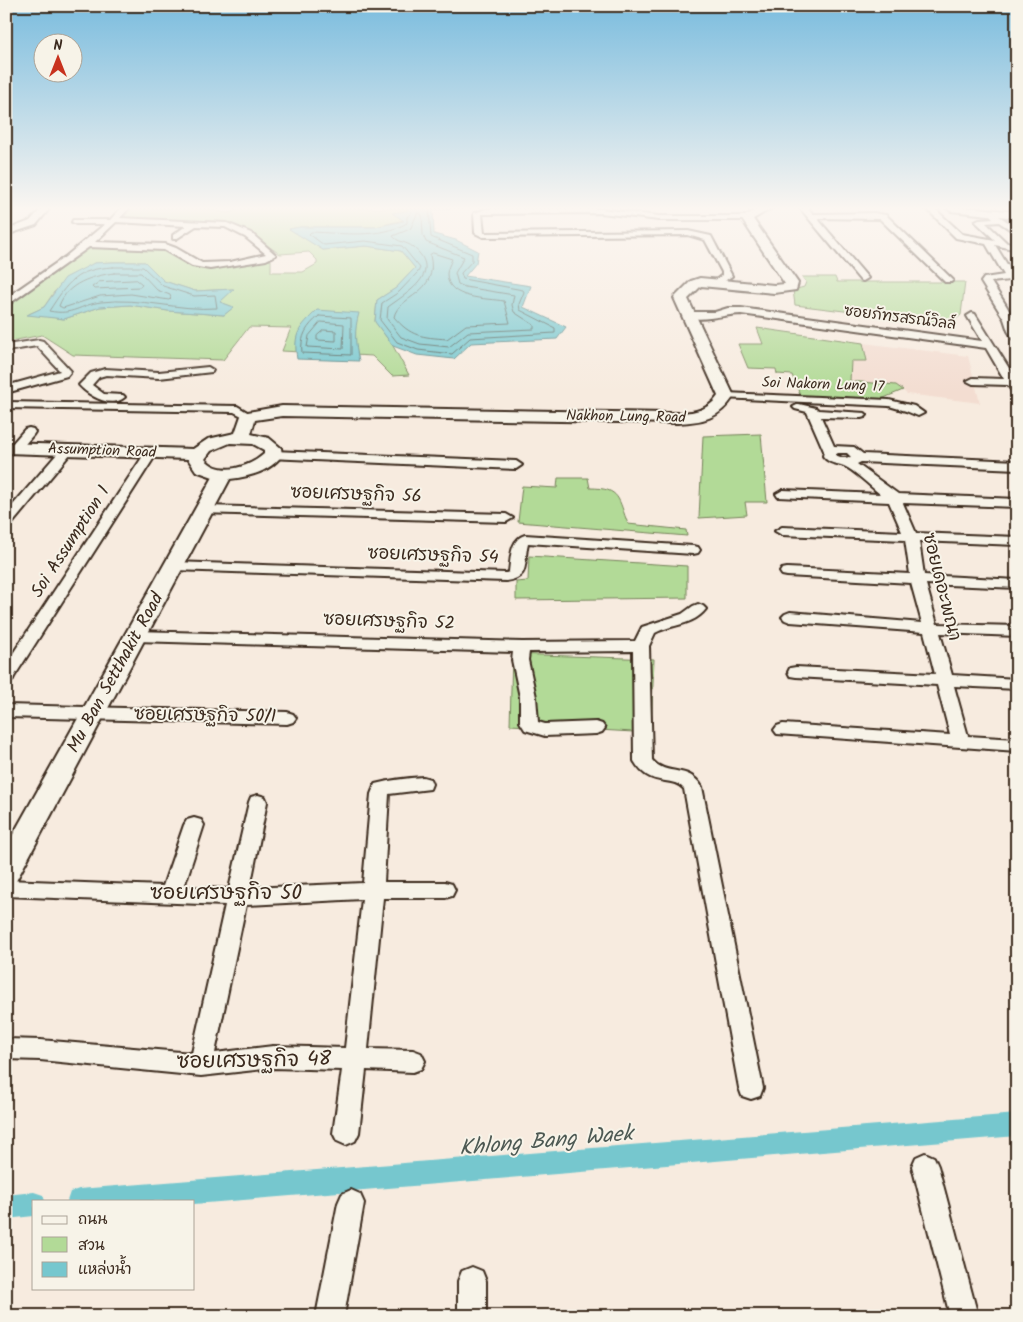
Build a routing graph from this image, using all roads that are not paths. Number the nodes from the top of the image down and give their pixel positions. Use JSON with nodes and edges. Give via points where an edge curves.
{"nodes":[{"id":1,"x":51,"y":270,"type":"edge"},
{"id":2,"x":725,"y":270,"type":"edge"},
{"id":3,"x":784,"y":270,"type":"edge"},
{"id":4,"x":856,"y":270,"type":"edge"},
{"id":5,"x":938,"y":270,"type":"edge"},
{"id":6,"x":1006,"y":270,"type":"edge"},
{"id":7,"x":863,"y":278,"type":"dead end"},
{"id":8,"x":948,"y":280,"type":"dead end"},
{"id":9,"x":717,"y":283,"type":"junction"},
{"id":10,"x":6,"y":303,"type":"edge"},
{"id":11,"x":689,"y":315,"type":"junction"},
{"id":12,"x":972,"y":316,"type":"dead end"},
{"id":13,"x":1017,"y":337,"type":"edge"},
{"id":14,"x":988,"y":344,"type":"junction"},
{"id":15,"x":6,"y":348,"type":"edge"},
{"id":16,"x":208,"y":370,"type":"dead end"},
{"id":17,"x":973,"y":381,"type":"dead end"},
{"id":18,"x":1014,"y":386,"type":"edge"},
{"id":19,"x":6,"y":390,"type":"edge"},
{"id":20,"x":47,"y":396,"type":"dead end"},
{"id":21,"x":726,"y":396,"type":"junction"},
{"id":22,"x":101,"y":397,"type":"junction"},
{"id":23,"x":768,"y":399,"type":"junction"},
{"id":24,"x":6,"y":405,"type":"edge"},
{"id":25,"x":795,"y":406,"type":"joint"},
{"id":26,"x":167,"y":408,"type":"junction"},
{"id":27,"x":918,"y":413,"type":"dead end"},
{"id":28,"x":814,"y":414,"type":"junction"},
{"id":29,"x":248,"y":416,"type":"junction"},
{"id":30,"x":861,"y":416,"type":"dead end"},
{"id":31,"x":29,"y":432,"type":"dead end"},
{"id":32,"x":242,"y":438,"type":"junction"},
{"id":33,"x":11,"y":448,"type":"edge"},
{"id":34,"x":67,"y":450,"type":"junction"},
{"id":35,"x":151,"y":452,"type":"junction"},
{"id":36,"x":830,"y":452,"type":"joint"},
{"id":37,"x":197,"y":454,"type":"junction"},
{"id":38,"x":273,"y":455,"type":"junction"},
{"id":39,"x":853,"y":460,"type":"junction"},
{"id":40,"x":516,"y":465,"type":"dead end"},
{"id":41,"x":1017,"y":465,"type":"edge"},
{"id":42,"x":224,"y":474,"type":"junction"},
{"id":43,"x":783,"y":494,"type":"dead end"},
{"id":44,"x":894,"y":498,"type":"junction"},
{"id":45,"x":1017,"y":503,"type":"edge"},
{"id":46,"x":205,"y":510,"type":"junction"},
{"id":47,"x":506,"y":518,"type":"dead end"},
{"id":48,"x":6,"y":522,"type":"edge"},
{"id":49,"x":782,"y":531,"type":"dead end"},
{"id":50,"x":911,"y":537,"type":"junction"},
{"id":51,"x":1017,"y":541,"type":"edge"},
{"id":52,"x":693,"y":550,"type":"dead end"},
{"id":53,"x":174,"y":566,"type":"junction"},
{"id":54,"x":787,"y":572,"type":"dead end"},
{"id":55,"x":918,"y":580,"type":"junction"},
{"id":56,"x":1017,"y":584,"type":"edge"},
{"id":57,"x":698,"y":609,"type":"dead end"},
{"id":58,"x":790,"y":617,"type":"dead end"},
{"id":59,"x":931,"y":628,"type":"junction"},
{"id":60,"x":1017,"y":632,"type":"edge"},
{"id":61,"x":136,"y":636,"type":"junction"},
{"id":62,"x":641,"y":646,"type":"junction"},
{"id":63,"x":522,"y":647,"type":"junction"},
{"id":64,"x":796,"y":672,"type":"dead end"},
{"id":65,"x":6,"y":677,"type":"edge"},
{"id":66,"x":944,"y":681,"type":"junction"},
{"id":67,"x":1017,"y":684,"type":"edge"},
{"id":68,"x":6,"y":711,"type":"edge"},
{"id":69,"x":94,"y":714,"type":"junction"},
{"id":70,"x":287,"y":718,"type":"dead end"},
{"id":71,"x":596,"y":728,"type":"dead end"},
{"id":72,"x":783,"y":730,"type":"dead end"},
{"id":73,"x":961,"y":742,"type":"junction"},
{"id":74,"x":1017,"y":745,"type":"edge"},
{"id":75,"x":424,"y":784,"type":"dead end"},
{"id":76,"x":258,"y":802,"type":"dead end"},
{"id":77,"x":194,"y":825,"type":"dead end"},
{"id":78,"x":6,"y":873,"type":"edge"},
{"id":79,"x":6,"y":888,"type":"edge"},
{"id":80,"x":374,"y":890,"type":"junction"},
{"id":81,"x":445,"y":890,"type":"dead end"},
{"id":82,"x":171,"y":894,"type":"junction"},
{"id":83,"x":238,"y":897,"type":"junction"},
{"id":84,"x":6,"y":1049,"type":"edge"},
{"id":85,"x":356,"y":1060,"type":"junction"},
{"id":86,"x":413,"y":1061,"type":"dead end"},
{"id":87,"x":200,"y":1065,"type":"junction"},
{"id":88,"x":751,"y":1088,"type":"dead end"},
{"id":89,"x":346,"y":1133,"type":"dead end"},
{"id":90,"x":925,"y":1166,"type":"dead end"},
{"id":91,"x":351,"y":1203,"type":"dead end"},
{"id":92,"x":472,"y":1280,"type":"dead end"},
{"id":93,"x":330,"y":1316,"type":"edge"},
{"id":94,"x":472,"y":1316,"type":"edge"},
{"id":95,"x":964,"y":1316,"type":"edge"}],
"edges":[{"from":1,"to":10,"type":"street"},
{"from":2,"to":9,"type":"street","via":[[727,276]]},
{"from":3,"to":9,"type":"street","via":[[792,283],[790,287],[774,289]]},
{"from":4,"to":7,"type":"street"},
{"from":5,"to":8,"type":"street"},
{"from":6,"to":13,"type":"street","via":[[1010,277],[986,282],[1010,319]]},
{"from":9,"to":11,"type":"street","via":[[695,284],[682,296],[681,301]]},
{"from":11,"to":14,"type":"street","name":"ซอยภัทรสรณ์วิลล์","via":[[741,311]]},
{"from":11,"to":21,"type":"street"},
{"from":12,"to":14,"type":"street","name":"ซอยภัทรสรณ์วิลล์"},
{"from":14,"to":18,"type":"street","name":"ซอยภัทรสรณ์วิลล์"},
{"from":15,"to":19,"type":"street","via":[[39,343],[66,371]]},
{"from":16,"to":22,"type":"street","via":[[159,375],[99,373],[84,385]]},
{"from":17,"to":18,"type":"street"},
{"from":20,"to":22,"type":"street"},
{"from":21,"to":23,"type":"street","name":"Soi Nakorn Lung 17"},
{"from":21,"to":29,"type":"street","name":"Nakhon Lung Road","via":[[722,405],[712,412],[686,418],[294,410]]},
{"from":22,"to":26,"type":"street","via":[[165,398],[169,402]]},
{"from":23,"to":25,"type":"street","via":[[780,405]]},
{"from":23,"to":27,"type":"street","name":"Soi Nakorn Lung 17","via":[[893,403]]},
{"from":24,"to":26,"type":"street"},
{"from":25,"to":28,"type":"street","via":[[812,410]]},
{"from":26,"to":29,"type":"street","via":[[236,409]]},
{"from":28,"to":30,"type":"street"},
{"from":28,"to":36,"type":"street","name":"ซอยเดอะพณา"},
{"from":29,"to":32,"type":"street"},
{"from":31,"to":33,"type":"street"},
{"from":32,"to":37,"type":"street","via":[[217,441]]},
{"from":32,"to":38,"type":"street","via":[[267,443],[273,448]]},
{"from":33,"to":34,"type":"street","name":"Assumption Road"},
{"from":34,"to":35,"type":"street","name":"Assumption Road"},
{"from":34,"to":48,"type":"street"},
{"from":35,"to":37,"type":"street","name":"Assumption Road"},
{"from":35,"to":65,"type":"street","name":"Soi Assumption 1"},
{"from":36,"to":39,"type":"street","name":"ซอยเดอะพณา","via":[[846,449],[857,454]]},
{"from":37,"to":42,"type":"street","via":[[199,466]]},
{"from":38,"to":40,"type":"street"},
{"from":38,"to":42,"type":"street","via":[[254,469]]},
{"from":39,"to":41,"type":"street"},
{"from":39,"to":44,"type":"street","name":"ซอยเดอะพณา"},
{"from":42,"to":46,"type":"street","name":"Mu Ban Setthakit Road"},
{"from":43,"to":44,"type":"street"},
{"from":44,"to":45,"type":"street"},
{"from":44,"to":50,"type":"street","name":"ซอยเดอะพณา"},
{"from":46,"to":47,"type":"street","name":"ซอยเศรษฐกิจ 56"},
{"from":46,"to":53,"type":"street","name":"Mu Ban Setthakit Road"},
{"from":49,"to":50,"type":"street"},
{"from":50,"to":51,"type":"street"},
{"from":50,"to":55,"type":"street","name":"ซอยเดอะพณา"},
{"from":52,"to":53,"type":"street","name":"ซอยเศรษฐกิจ 54","via":[[525,539],[521,543],[516,572],[506,577]]},
{"from":53,"to":61,"type":"street","name":"Mu Ban Setthakit Road"},
{"from":54,"to":55,"type":"street"},
{"from":55,"to":56,"type":"street"},
{"from":55,"to":59,"type":"street","name":"ซอยเดอะพณา"},
{"from":57,"to":62,"type":"street","via":[[687,618],[648,630]]},
{"from":58,"to":59,"type":"street"},
{"from":59,"to":60,"type":"street"},
{"from":59,"to":66,"type":"street","name":"ซอยเดอะพณา"},
{"from":61,"to":63,"type":"street","name":"ซอยเศรษฐกิจ 52"},
{"from":61,"to":69,"type":"street","name":"Mu Ban Setthakit Road"},
{"from":62,"to":63,"type":"street","name":"ซอยเศรษฐกิจ 52"},
{"from":62,"to":88,"type":"street","via":[[643,761],[649,771],[682,778],[692,787]]},
{"from":63,"to":71,"type":"street","via":[[520,660],[531,726],[545,730]]},
{"from":64,"to":66,"type":"street"},
{"from":66,"to":67,"type":"street"},
{"from":66,"to":73,"type":"street","name":"ซอยเดอะพณา"},
{"from":68,"to":69,"type":"street","name":"ซอยเศรษฐกิจ 50/1"},
{"from":69,"to":70,"type":"street","name":"ซอยเศรษฐกิจ 50/1"},
{"from":69,"to":78,"type":"street","name":"Mu Ban Setthakit Road"},
{"from":72,"to":73,"type":"street"},
{"from":73,"to":74,"type":"street"},
{"from":75,"to":80,"type":"street","via":[[382,789]]},
{"from":76,"to":83,"type":"street"},
{"from":77,"to":82,"type":"street"},
{"from":79,"to":82,"type":"street","name":"ซอยเศรษฐกิจ 50"},
{"from":80,"to":81,"type":"street","name":"ซอยเศรษฐกิจ 50"},
{"from":80,"to":83,"type":"street","name":"ซอยเศรษฐกิจ 50"},
{"from":80,"to":85,"type":"street"},
{"from":82,"to":83,"type":"street","name":"ซอยเศรษฐกิจ 50"},
{"from":83,"to":87,"type":"street"},
{"from":84,"to":87,"type":"street","name":"ซอยเศรษฐกิจ 48"},
{"from":85,"to":86,"type":"street","name":"ซอยเศรษฐกิจ 48"},
{"from":85,"to":87,"type":"street","name":"ซอยเศรษฐกิจ 48","via":[[273,1057]]},
{"from":85,"to":89,"type":"street"},
{"from":90,"to":95,"type":"street"},
{"from":91,"to":93,"type":"street"},
{"from":92,"to":94,"type":"street"}]}
